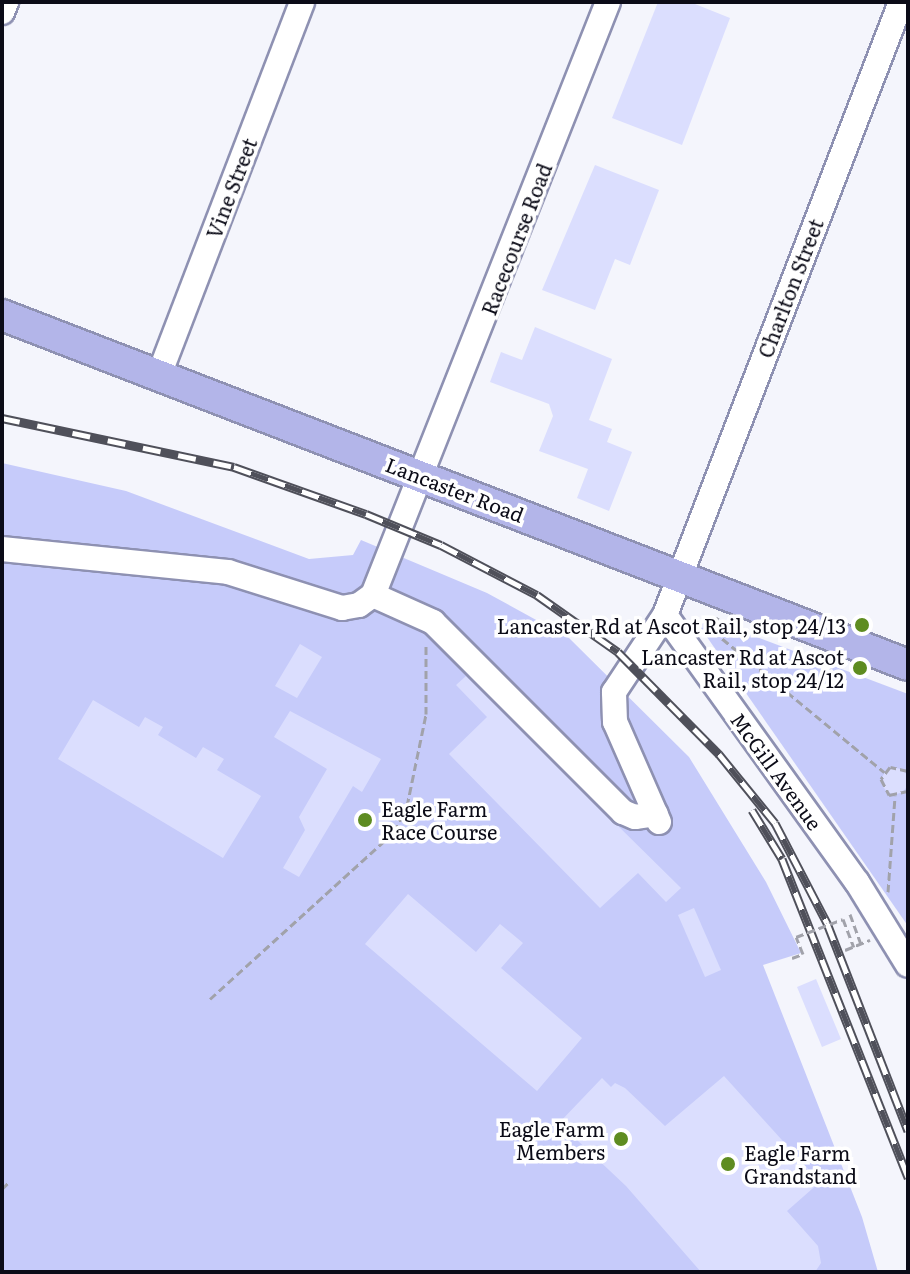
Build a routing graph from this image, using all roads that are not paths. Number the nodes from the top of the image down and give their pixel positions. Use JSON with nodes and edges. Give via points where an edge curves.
{"nodes":[{"id":1,"x":6,"y":2,"type":"edge"},
{"id":2,"x":302,"y":2,"type":"edge"},
{"id":3,"x":608,"y":2,"type":"edge"},
{"id":4,"x":901,"y":2,"type":"edge"},
{"id":5,"x":2,"y":12,"type":"edge"},
{"id":6,"x":2,"y":315,"type":"edge"},
{"id":7,"x":159,"y":375,"type":"junction"},
{"id":8,"x":422,"y":475,"type":"junction"},
{"id":9,"x":8,"y":545,"type":"edge"},
{"id":10,"x":679,"y":575,"type":"junction"},
{"id":11,"x":373,"y":595,"type":"junction"},
{"id":12,"x":665,"y":615,"type":"junction"},
{"id":13,"x":908,"y":665,"type":"edge"},
{"id":14,"x":908,"y":965,"type":"edge"}],
"edges":[{"from":1,"to":5,"type":"street"},
{"from":2,"to":7,"type":"street","name":"Vine Street"},
{"from":3,"to":8,"type":"street","name":"Racecourse Road"},
{"from":4,"to":10,"type":"street","name":"Charlton Street"},
{"from":6,"to":7,"type":"main road","name":"Lancaster Road"},
{"from":7,"to":8,"type":"main road","name":"Lancaster Road"},
{"from":8,"to":10,"type":"main road","name":"Lancaster Road"},
{"from":8,"to":11,"type":"street","name":"Racecourse Road"},
{"from":9,"to":11,"type":"street","via":[[228,572],[342,608]]},
{"from":10,"to":12,"type":"street"},
{"from":10,"to":13,"type":"main road","name":"Lancaster Road"},
{"from":11,"to":12,"type":"street","via":[[433,622],[623,812],[635,817],[657,818],[624,746],[613,703],[618,681]]},
{"from":12,"to":14,"type":"street","name":"McGill Avenue","via":[[857,882]]}]}
